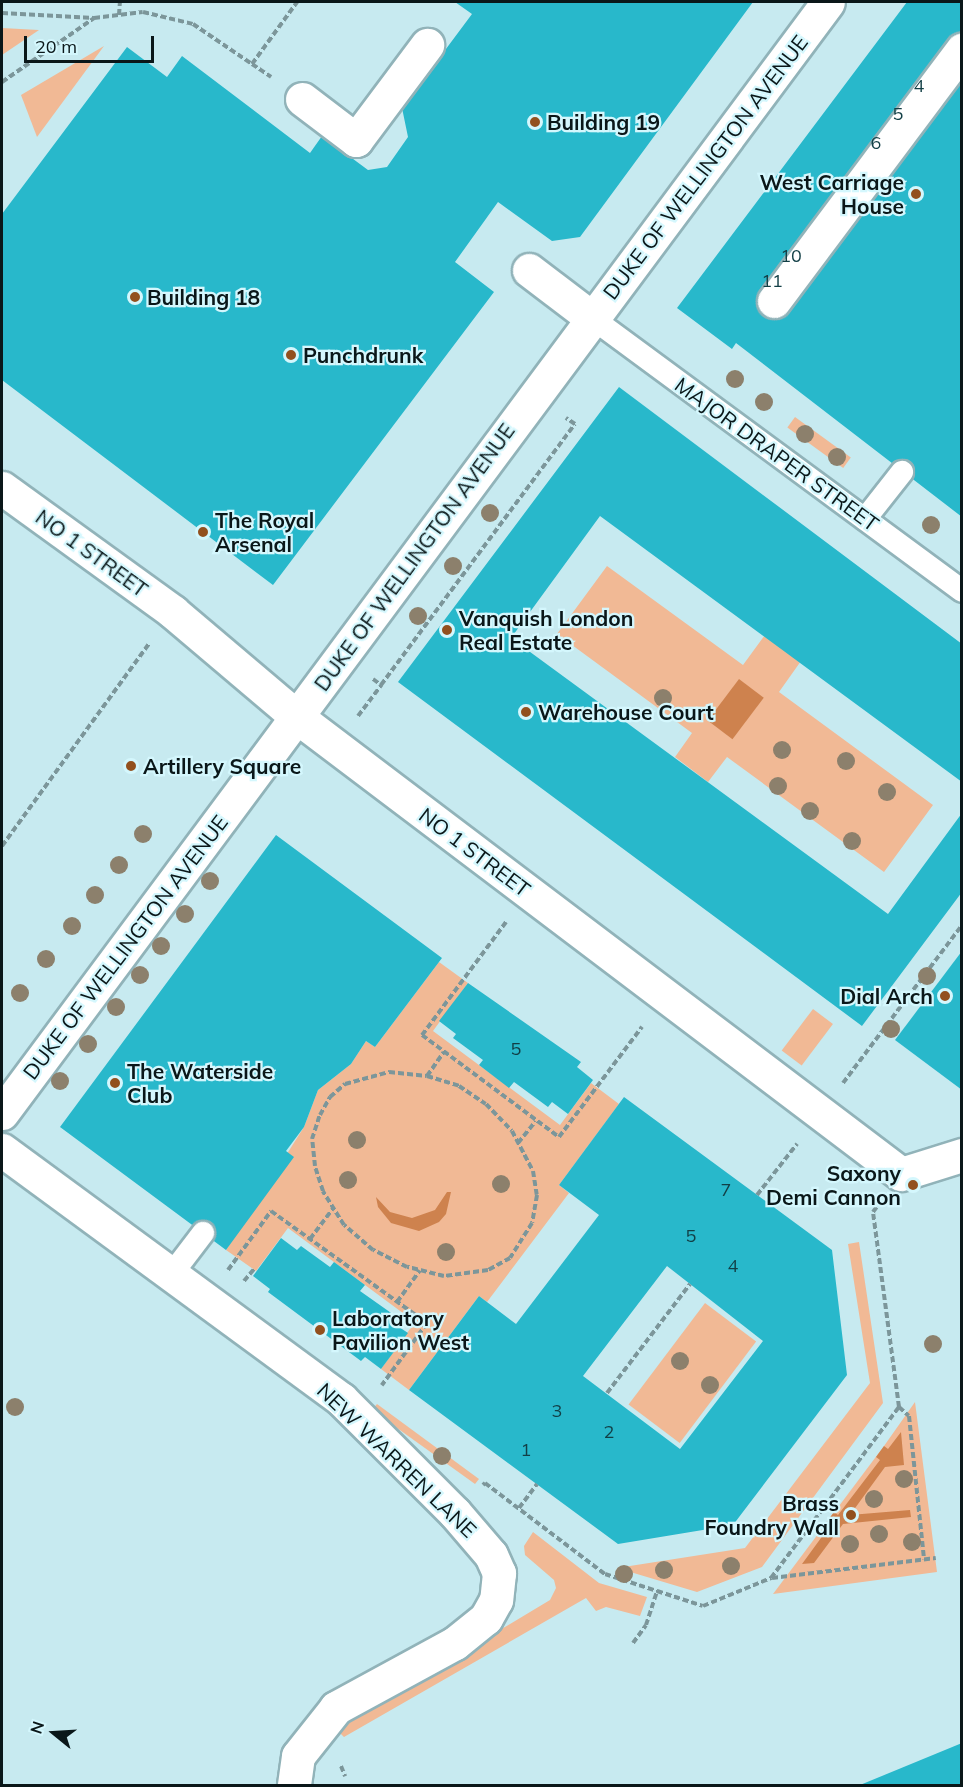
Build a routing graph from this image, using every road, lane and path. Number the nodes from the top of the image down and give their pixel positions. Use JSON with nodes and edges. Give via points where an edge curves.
{"nodes":[{"id":1,"x":120,"y":2,"type":"edge"},
{"id":2,"x":297,"y":2,"type":"edge"},
{"id":3,"x":828,"y":2,"type":"edge"},
{"id":4,"x":2,"y":13,"type":"edge"},
{"id":5,"x":119,"y":15,"type":"junction"},
{"id":6,"x":94,"y":18,"type":"junction"},
{"id":7,"x":427,"y":45,"type":"dead end"},
{"id":8,"x":962,"y":50,"type":"edge"},
{"id":9,"x":2,"y":82,"type":"edge"},
{"id":10,"x":302,"y":99,"type":"dead end"},
{"id":11,"x":529,"y":270,"type":"dead end"},
{"id":12,"x":774,"y":300,"type":"dead end"},
{"id":13,"x":592,"y":318,"type":"junction"},
{"id":14,"x":534,"y":394,"type":"junction"},
{"id":15,"x":902,"y":472,"type":"dead end"},
{"id":16,"x":2,"y":488,"type":"edge"},
{"id":17,"x":865,"y":519,"type":"junction"},
{"id":18,"x":962,"y":591,"type":"edge"},
{"id":19,"x":173,"y":612,"type":"junction"},
{"id":20,"x":388,"y":675,"type":"dead end"},
{"id":21,"x":297,"y":717,"type":"junction"},
{"id":22,"x":2,"y":846,"type":"edge"},
{"id":23,"x":528,"y":893,"type":"junction"},
{"id":24,"x":962,"y":925,"type":"edge"},
{"id":25,"x":666,"y":996,"type":"junction"},
{"id":26,"x":444,"y":1052,"type":"junction"},
{"id":27,"x":427,"y":1076,"type":"junction"},
{"id":28,"x":821,"y":1112,"type":"junction"},
{"id":29,"x":2,"y":1113,"type":"edge"},
{"id":30,"x":536,"y":1120,"type":"junction"},
{"id":31,"x":518,"y":1143,"type":"junction"},
{"id":32,"x":2,"y":1150,"type":"edge"},
{"id":33,"x":962,"y":1155,"type":"edge"},
{"id":34,"x":901,"y":1174,"type":"junction"},
{"id":35,"x":758,"y":1195,"type":"dead end"},
{"id":36,"x":333,"y":1208,"type":"junction"},
{"id":37,"x":203,"y":1233,"type":"dead end"},
{"id":38,"x":310,"y":1239,"type":"junction"},
{"id":39,"x":237,"y":1258,"type":"dead end"},
{"id":40,"x":420,"y":1270,"type":"junction"},
{"id":41,"x":171,"y":1275,"type":"junction"},
{"id":42,"x":690,"y":1284,"type":"dead end"},
{"id":43,"x":396,"y":1302,"type":"junction"},
{"id":44,"x":389,"y":1375,"type":"dead end"},
{"id":45,"x":607,"y":1393,"type":"dead end"},
{"id":46,"x":899,"y":1407,"type":"junction"},
{"id":47,"x":485,"y":1483,"type":"dead end"},
{"id":48,"x":537,"y":1484,"type":"dead end"},
{"id":49,"x":519,"y":1508,"type":"junction"},
{"id":50,"x":936,"y":1558,"type":"dead end"},
{"id":51,"x":924,"y":1559,"type":"junction"},
{"id":52,"x":771,"y":1578,"type":"junction"},
{"id":53,"x":657,"y":1591,"type":"junction"},
{"id":54,"x":633,"y":1642,"type":"dead end"},
{"id":55,"x":294,"y":1785,"type":"edge"}],
"edges":[{"from":1,"to":5,"type":"path"},
{"from":2,"to":5,"type":"path","via":[[252,64],[193,24],[143,12]]},
{"from":3,"to":13,"type":"street","name":"DUKE OF WELLINGTON AVENUE"},
{"from":4,"to":6,"type":"path"},
{"from":5,"to":6,"type":"path"},
{"from":6,"to":9,"type":"path"},
{"from":7,"to":10,"type":"street","via":[[356,140]]},
{"from":8,"to":12,"type":"street"},
{"from":11,"to":13,"type":"street"},
{"from":13,"to":14,"type":"street","name":"DUKE OF WELLINGTON AVENUE"},
{"from":13,"to":17,"type":"lane","name":"MAJOR DRAPER STREET"},
{"from":14,"to":20,"type":"path","via":[[575,424]]},
{"from":14,"to":21,"type":"street","name":"DUKE OF WELLINGTON AVENUE"},
{"from":15,"to":17,"type":"lane"},
{"from":16,"to":19,"type":"street","name":"NO 1 STREET"},
{"from":17,"to":18,"type":"lane","name":"MAJOR DRAPER STREET"},
{"from":19,"to":21,"type":"street","name":"NO 1 STREET"},
{"from":19,"to":22,"type":"path"},
{"from":21,"to":23,"type":"street","name":"NO 1 STREET"},
{"from":21,"to":29,"type":"street","name":"DUKE OF WELLINGTON AVENUE"},
{"from":23,"to":25,"type":"street","name":"NO 1 STREET"},
{"from":23,"to":26,"type":"path","via":[[422,1035]]},
{"from":24,"to":28,"type":"path"},
{"from":25,"to":28,"type":"street","name":"NO 1 STREET"},
{"from":25,"to":30,"type":"path","via":[[559,1137]]},
{"from":26,"to":27,"type":"path"},
{"from":26,"to":30,"type":"path"},
{"from":27,"to":31,"type":"path","via":[[459,1086],[486,1104]]},
{"from":27,"to":36,"type":"path","via":[[389,1072],[358,1078],[330,1097],[312,1139],[315,1166]]},
{"from":28,"to":34,"type":"street","name":"NO 1 STREET"},
{"from":28,"to":35,"type":"path"},
{"from":30,"to":31,"type":"path"},
{"from":31,"to":40,"type":"path","via":[[533,1171],[537,1195],[532,1223],[522,1244],[510,1258],[488,1270],[444,1276]]},
{"from":32,"to":41,"type":"street","name":"NEW WARREN LANE"},
{"from":33,"to":34,"type":"street"},
{"from":34,"to":46,"type":"path","via":[[873,1212]]},
{"from":36,"to":38,"type":"path"},
{"from":36,"to":40,"type":"path","via":[[344,1225],[373,1250]]},
{"from":37,"to":41,"type":"lane"},
{"from":38,"to":39,"type":"path","via":[[272,1211]]},
{"from":38,"to":43,"type":"path"},
{"from":40,"to":43,"type":"path"},
{"from":41,"to":55,"type":"street","name":"NEW WARREN LANE","via":[[341,1399],[455,1513],[491,1555],[499,1573],[496,1600],[486,1618],[455,1643],[336,1708],[298,1756]]},
{"from":42,"to":45,"type":"path"},
{"from":43,"to":44,"type":"path","via":[[427,1323]]},
{"from":46,"to":51,"type":"path","via":[[909,1416]]},
{"from":46,"to":52,"type":"path"},
{"from":47,"to":49,"type":"path"},
{"from":48,"to":49,"type":"path"},
{"from":49,"to":53,"type":"path","via":[[604,1574]]},
{"from":50,"to":51,"type":"path"},
{"from":51,"to":52,"type":"path"},
{"from":52,"to":53,"type":"path","via":[[703,1606]]},
{"from":53,"to":54,"type":"path","via":[[646,1625]]}]}
